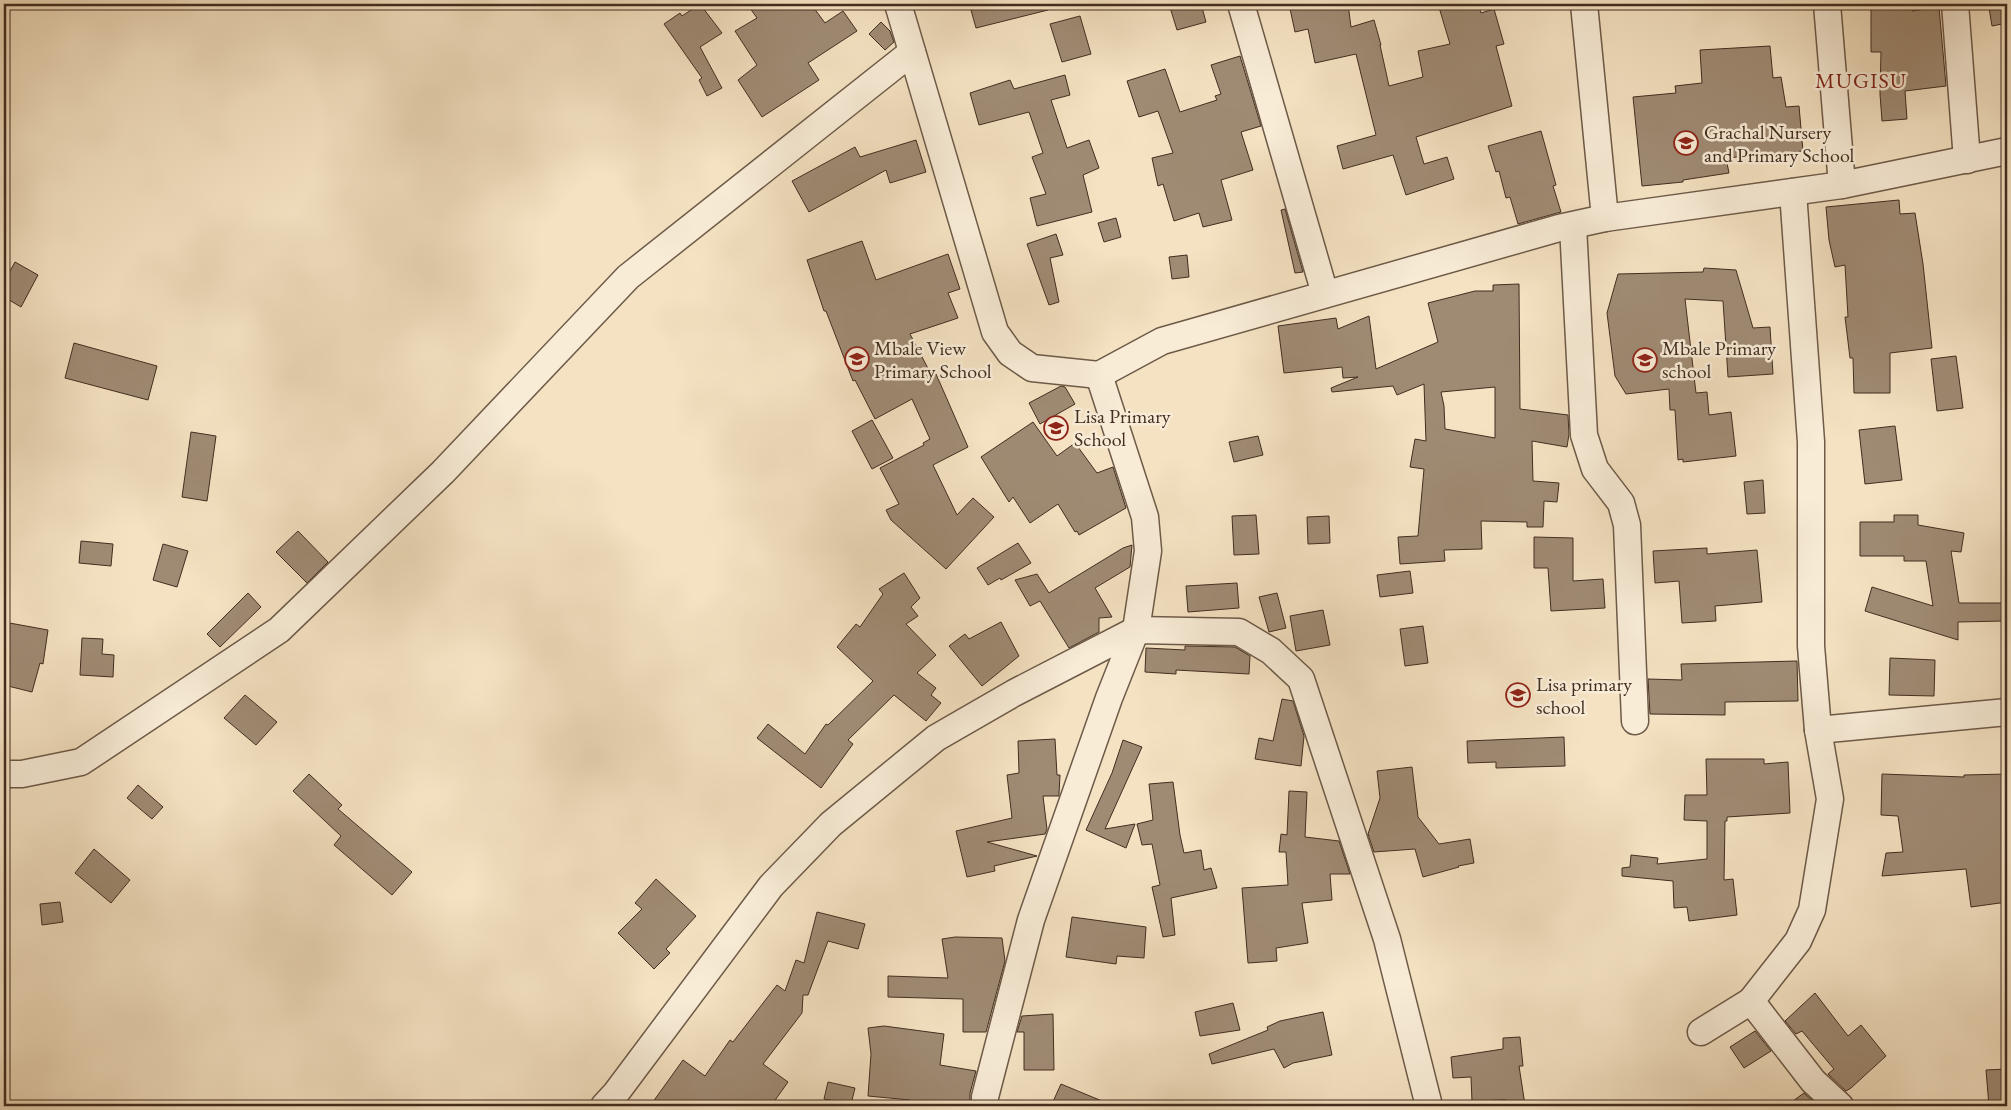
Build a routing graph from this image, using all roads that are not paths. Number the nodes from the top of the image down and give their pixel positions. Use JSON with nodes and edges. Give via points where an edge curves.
{"nodes":[{"id":1,"x":898,"y":4,"type":"edge"},
{"id":2,"x":1241,"y":4,"type":"edge"},
{"id":3,"x":1584,"y":4,"type":"edge"},
{"id":4,"x":1827,"y":4,"type":"edge"},
{"id":5,"x":1955,"y":4,"type":"edge"},
{"id":6,"x":912,"y":52,"type":"junction"},
{"id":7,"x":2007,"y":151,"type":"edge"},
{"id":8,"x":1967,"y":160,"type":"junction"},
{"id":9,"x":1842,"y":185,"type":"junction"},
{"id":10,"x":1793,"y":192,"type":"junction"},
{"id":11,"x":1605,"y":218,"type":"junction"},
{"id":12,"x":1573,"y":226,"type":"junction"},
{"id":13,"x":1325,"y":294,"type":"junction"},
{"id":14,"x":1099,"y":374,"type":"junction"},
{"id":15,"x":1136,"y":630,"type":"junction"},
{"id":16,"x":2007,"y":712,"type":"edge"},
{"id":17,"x":1635,"y":721,"type":"dead end"},
{"id":18,"x":1818,"y":730,"type":"junction"},
{"id":19,"x":4,"y":774,"type":"edge"},
{"id":20,"x":1751,"y":1001,"type":"junction"},
{"id":21,"x":1701,"y":1032,"type":"dead end"},
{"id":22,"x":604,"y":1106,"type":"edge"},
{"id":23,"x":985,"y":1106,"type":"edge"},
{"id":24,"x":1429,"y":1106,"type":"edge"},
{"id":25,"x":1840,"y":1106,"type":"edge"}],
"edges":[{"from":1,"to":6,"type":"street"},
{"from":2,"to":13,"type":"street"},
{"from":3,"to":11,"type":"street"},
{"from":4,"to":9,"type":"street"},
{"from":5,"to":8,"type":"street"},
{"from":6,"to":14,"type":"street","via":[[995,332],[1010,353],[1032,368]]},
{"from":6,"to":19,"type":"street","via":[[628,277],[443,472],[279,630],[81,762],[22,774]]},
{"from":7,"to":8,"type":"street"},
{"from":8,"to":9,"type":"street"},
{"from":9,"to":10,"type":"street"},
{"from":10,"to":11,"type":"street"},
{"from":10,"to":18,"type":"street","via":[[1811,442],[1812,646]]},
{"from":11,"to":12,"type":"street"},
{"from":12,"to":13,"type":"street"},
{"from":12,"to":17,"type":"street","via":[[1584,435],[1595,469],[1621,503],[1627,525]]},
{"from":13,"to":14,"type":"street","via":[[1162,341]]},
{"from":14,"to":15,"type":"street","via":[[1145,517],[1148,551]]},
{"from":15,"to":22,"type":"street","via":[[1014,693],[936,738],[831,824],[771,886]]},
{"from":15,"to":23,"type":"street","via":[[1031,920]]},
{"from":15,"to":24,"type":"street","via":[[1238,632],[1271,651],[1301,679],[1387,939]]},
{"from":16,"to":18,"type":"street"},
{"from":18,"to":20,"type":"street","via":[[1830,799],[1812,910],[1798,941]]},
{"from":20,"to":21,"type":"street"},
{"from":20,"to":25,"type":"street","via":[[1813,1081]]}]}
